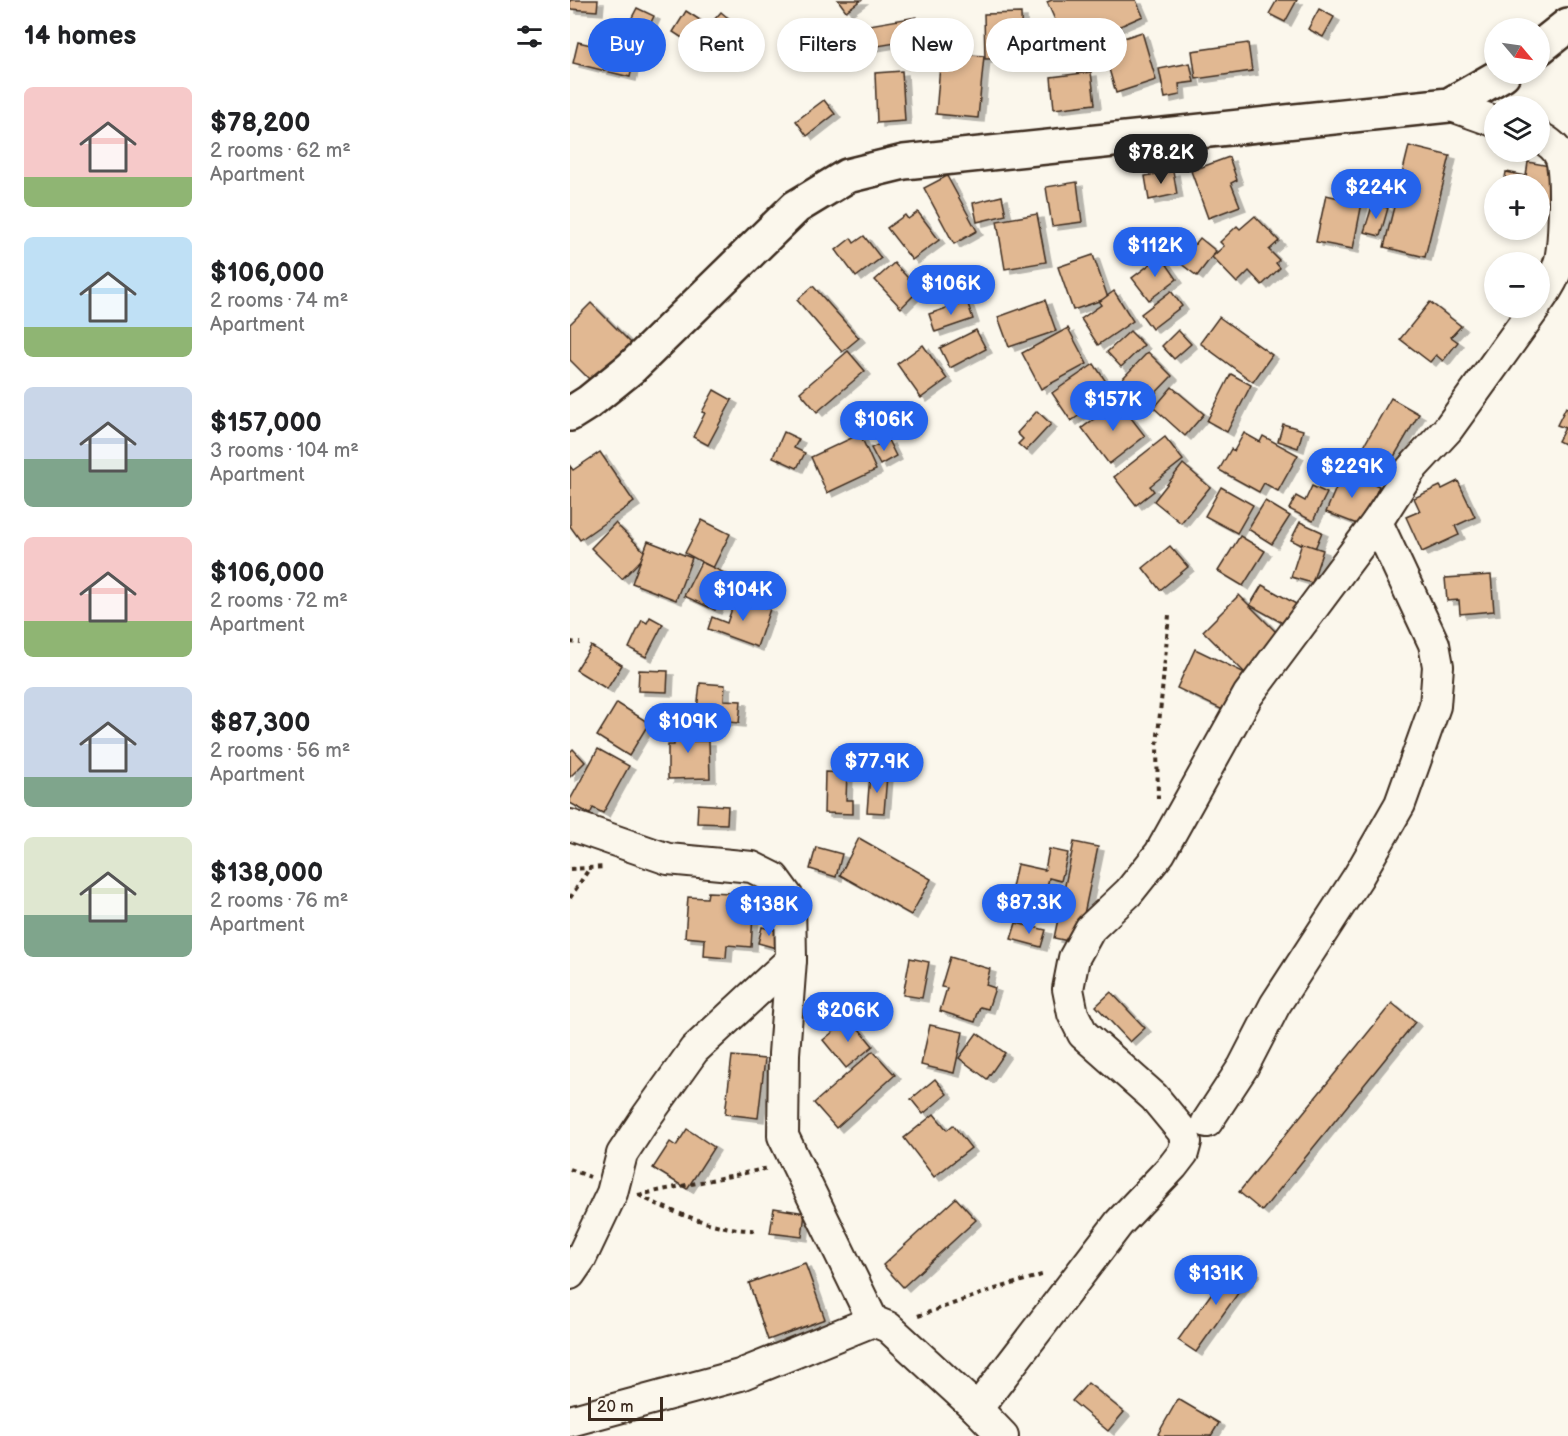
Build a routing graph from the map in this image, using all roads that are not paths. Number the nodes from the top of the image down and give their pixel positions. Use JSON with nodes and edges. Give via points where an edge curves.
{"nodes":[{"id":1,"x":1568,"y":25,"type":"edge"},
{"id":2,"x":1550,"y":39,"type":"edge"},
{"id":3,"x":1486,"y":84,"type":"edge"},
{"id":4,"x":1449,"y":105,"type":"junction"},
{"id":5,"x":1484,"y":117,"type":"edge"},
{"id":6,"x":1550,"y":142,"type":"edge"},
{"id":7,"x":1550,"y":282,"type":"edge"},
{"id":8,"x":1528,"y":318,"type":"edge"},
{"id":9,"x":570,"y":414,"type":"edge"},
{"id":10,"x":1377,"y":522,"type":"junction"},
{"id":11,"x":570,"y":825,"type":"edge"},
{"id":12,"x":791,"y":960,"type":"junction"},
{"id":13,"x":1207,"y":1122,"type":"dead end"},
{"id":14,"x":570,"y":1274,"type":"edge"},
{"id":15,"x":881,"y":1324,"type":"junction"},
{"id":16,"x":977,"y":1408,"type":"junction"},
{"id":17,"x":570,"y":1421,"type":"edge"},
{"id":18,"x":1003,"y":1436,"type":"edge"}],
"edges":[{"from":1,"to":2,"type":"street"},
{"from":3,"to":4,"type":"street"},
{"from":4,"to":5,"type":"street"},
{"from":4,"to":9,"type":"street","via":[[904,162],[847,176],[796,207],[631,368]]},
{"from":6,"to":7,"type":"street","via":[[1561,158],[1564,184],[1560,259]]},
{"from":8,"to":10,"type":"street","via":[[1448,429],[1411,469]]},
{"from":10,"to":13,"type":"street","via":[[1434,644],[1438,666],[1435,706],[1400,804]]},
{"from":10,"to":16,"type":"street","via":[[1248,695],[1160,853],[1129,892],[1090,929],[1074,958],[1068,989],[1073,1014],[1083,1034],[1154,1097],[1186,1143],[1173,1166],[1119,1223]]},
{"from":11,"to":12,"type":"street","via":[[668,859],[752,867],[774,878],[790,900]]},
{"from":12,"to":14,"type":"street","via":[[694,1050],[622,1154],[626,1190],[612,1193]]},
{"from":12,"to":15,"type":"street","via":[[783,1136]]},
{"from":15,"to":16,"type":"street"},
{"from":15,"to":17,"type":"street","via":[[740,1375]]},
{"from":16,"to":18,"type":"street"}]}
